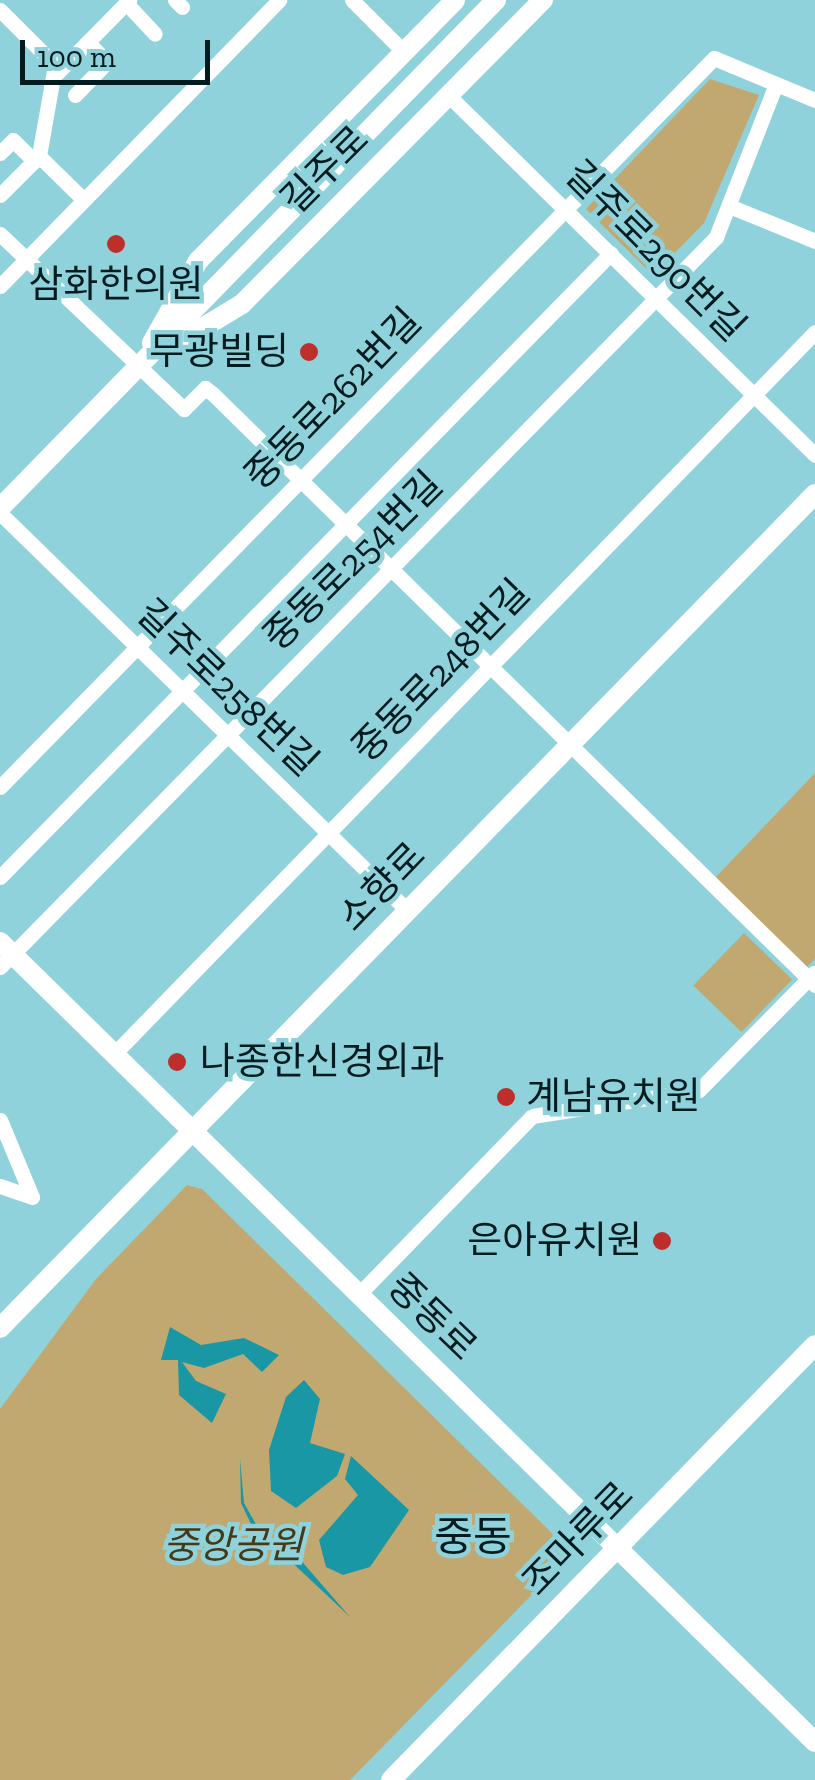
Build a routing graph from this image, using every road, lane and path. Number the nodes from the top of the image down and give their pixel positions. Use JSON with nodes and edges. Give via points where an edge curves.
{"nodes":[{"id":1,"x":279,"y":0,"type":"edge"},
{"id":2,"x":352,"y":0,"type":"edge"},
{"id":3,"x":455,"y":0,"type":"edge"},
{"id":4,"x":496,"y":0,"type":"edge"},
{"id":5,"x":542,"y":0,"type":"edge"},
{"id":6,"x":128,"y":2,"type":"edge"},
{"id":7,"x":0,"y":10,"type":"edge"},
{"id":8,"x":155,"y":34,"type":"dead end"},
{"id":9,"x":88,"y":42,"type":"junction"},
{"id":10,"x":404,"y":52,"type":"junction"},
{"id":11,"x":57,"y":73,"type":"junction"},
{"id":12,"x":776,"y":84,"type":"junction"},
{"id":13,"x":75,"y":95,"type":"dead end"},
{"id":14,"x":448,"y":96,"type":"junction"},
{"id":15,"x":815,"y":100,"type":"edge"},
{"id":16,"x":0,"y":153,"type":"edge"},
{"id":17,"x":37,"y":158,"type":"junction"},
{"id":18,"x":0,"y":195,"type":"edge"},
{"id":19,"x":84,"y":200,"type":"junction"},
{"id":20,"x":728,"y":206,"type":"junction"},
{"id":21,"x":565,"y":208,"type":"junction"},
{"id":22,"x":0,"y":234,"type":"edge"},
{"id":23,"x":815,"y":241,"type":"edge"},
{"id":24,"x":611,"y":253,"type":"junction"},
{"id":25,"x":26,"y":259,"type":"junction"},
{"id":26,"x":0,"y":286,"type":"edge"},
{"id":27,"x":658,"y":299,"type":"junction"},
{"id":28,"x":815,"y":332,"type":"edge"},
{"id":29,"x":138,"y":367,"type":"junction"},
{"id":30,"x":754,"y":394,"type":"junction"},
{"id":31,"x":815,"y":454,"type":"edge"},
{"id":32,"x":302,"y":478,"type":"junction"},
{"id":33,"x":815,"y":494,"type":"edge"},
{"id":34,"x":0,"y":511,"type":"edge"},
{"id":35,"x":347,"y":522,"type":"junction"},
{"id":36,"x":393,"y":567,"type":"junction"},
{"id":37,"x":138,"y":648,"type":"junction"},
{"id":38,"x":493,"y":664,"type":"junction"},
{"id":39,"x":182,"y":692,"type":"junction"},
{"id":40,"x":228,"y":735,"type":"junction"},
{"id":41,"x":572,"y":742,"type":"junction"},
{"id":42,"x":0,"y":787,"type":"edge"},
{"id":43,"x":330,"y":833,"type":"junction"},
{"id":44,"x":0,"y":877,"type":"edge"},
{"id":45,"x":408,"y":911,"type":"junction"},
{"id":46,"x":4,"y":954,"type":"edge"},
{"id":47,"x":813,"y":979,"type":"edge"},
{"id":48,"x":114,"y":1054,"type":"junction"},
{"id":49,"x":0,"y":1120,"type":"edge"},
{"id":50,"x":193,"y":1131,"type":"junction"},
{"id":51,"x":0,"y":1186,"type":"edge"},
{"id":52,"x":358,"y":1294,"type":"junction"},
{"id":53,"x":0,"y":1328,"type":"edge"},
{"id":54,"x":815,"y":1346,"type":"edge"},
{"id":55,"x":618,"y":1548,"type":"junction"},
{"id":56,"x":815,"y":1742,"type":"edge"},
{"id":57,"x":391,"y":1780,"type":"edge"}],
"edges":[{"from":1,"to":19,"type":"street"},
{"from":2,"to":10,"type":"street"},
{"from":3,"to":10,"type":"street","name":"길주로"},
{"from":4,"to":29,"type":"street","name":"길주로"},
{"from":5,"to":14,"type":"street","name":"길주로"},
{"from":6,"to":8,"type":"street"},
{"from":6,"to":9,"type":"street"},
{"from":7,"to":11,"type":"street"},
{"from":9,"to":11,"type":"street"},
{"from":9,"to":13,"type":"street","via":[[107,62]]},
{"from":10,"to":29,"type":"street","name":"길주로","via":[[198,261]]},
{"from":11,"to":17,"type":"street"},
{"from":12,"to":15,"type":"street"},
{"from":12,"to":20,"type":"street","name":"중동로254번길"},
{"from":12,"to":21,"type":"street","name":"중동로262번길","via":[[714,58]]},
{"from":14,"to":21,"type":"street","name":"길주로290번길"},
{"from":14,"to":29,"type":"street","name":"길주로","via":[[242,304]]},
{"from":16,"to":17,"type":"street","via":[[13,140]]},
{"from":17,"to":18,"type":"street"},
{"from":17,"to":19,"type":"street"},
{"from":19,"to":25,"type":"street"},
{"from":20,"to":23,"type":"street"},
{"from":20,"to":27,"type":"street","name":"중동로254번길","via":[[716,238]]},
{"from":21,"to":24,"type":"street","name":"길주로290번길"},
{"from":21,"to":32,"type":"street","name":"중동로262번길"},
{"from":22,"to":25,"type":"street"},
{"from":24,"to":27,"type":"street","name":"길주로290번길"},
{"from":24,"to":35,"type":"street"},
{"from":25,"to":26,"type":"street"},
{"from":25,"to":29,"type":"street"},
{"from":27,"to":30,"type":"street","name":"길주로290번길"},
{"from":27,"to":36,"type":"street","name":"중동로254번길"},
{"from":28,"to":30,"type":"street","name":"중동로248번길"},
{"from":29,"to":32,"type":"street","via":[[184,409],[205,388]]},
{"from":29,"to":34,"type":"street","name":"길주로"},
{"from":30,"to":31,"type":"street","name":"길주로290번길"},
{"from":30,"to":38,"type":"street","name":"중동로248번길"},
{"from":32,"to":35,"type":"street"},
{"from":32,"to":37,"type":"street","name":"중동로262번길"},
{"from":33,"to":41,"type":"street","name":"소향로"},
{"from":34,"to":37,"type":"street","name":"길주로258번길"},
{"from":35,"to":36,"type":"street"},
{"from":35,"to":39,"type":"street"},
{"from":36,"to":38,"type":"street"},
{"from":36,"to":40,"type":"street","name":"중동로254번길"},
{"from":37,"to":39,"type":"street","name":"길주로258번길"},
{"from":37,"to":42,"type":"street","name":"중동로262번길"},
{"from":38,"to":41,"type":"street"},
{"from":38,"to":43,"type":"street","name":"중동로248번길"},
{"from":39,"to":40,"type":"street","name":"길주로258번길"},
{"from":39,"to":44,"type":"street"},
{"from":40,"to":43,"type":"street","name":"길주로258번길"},
{"from":40,"to":46,"type":"street","name":"중동로254번길"},
{"from":41,"to":45,"type":"street","name":"소향로"},
{"from":41,"to":47,"type":"street"},
{"from":43,"to":45,"type":"street","name":"길주로258번길"},
{"from":43,"to":48,"type":"street","name":"중동로248번길"},
{"from":45,"to":50,"type":"street","name":"소향로"},
{"from":46,"to":48,"type":"street","name":"중동로"},
{"from":47,"to":52,"type":"street","via":[[699,1090],[532,1116]]},
{"from":48,"to":50,"type":"street","name":"중동로"},
{"from":49,"to":51,"type":"street","via":[[32,1197]]},
{"from":50,"to":52,"type":"street","name":"중동로"},
{"from":50,"to":53,"type":"street","name":"소향로"},
{"from":52,"to":55,"type":"street","name":"중동로"},
{"from":54,"to":55,"type":"street","name":"조마루로"},
{"from":55,"to":56,"type":"street","name":"중동로"},
{"from":55,"to":57,"type":"street","name":"조마루로"}]}
